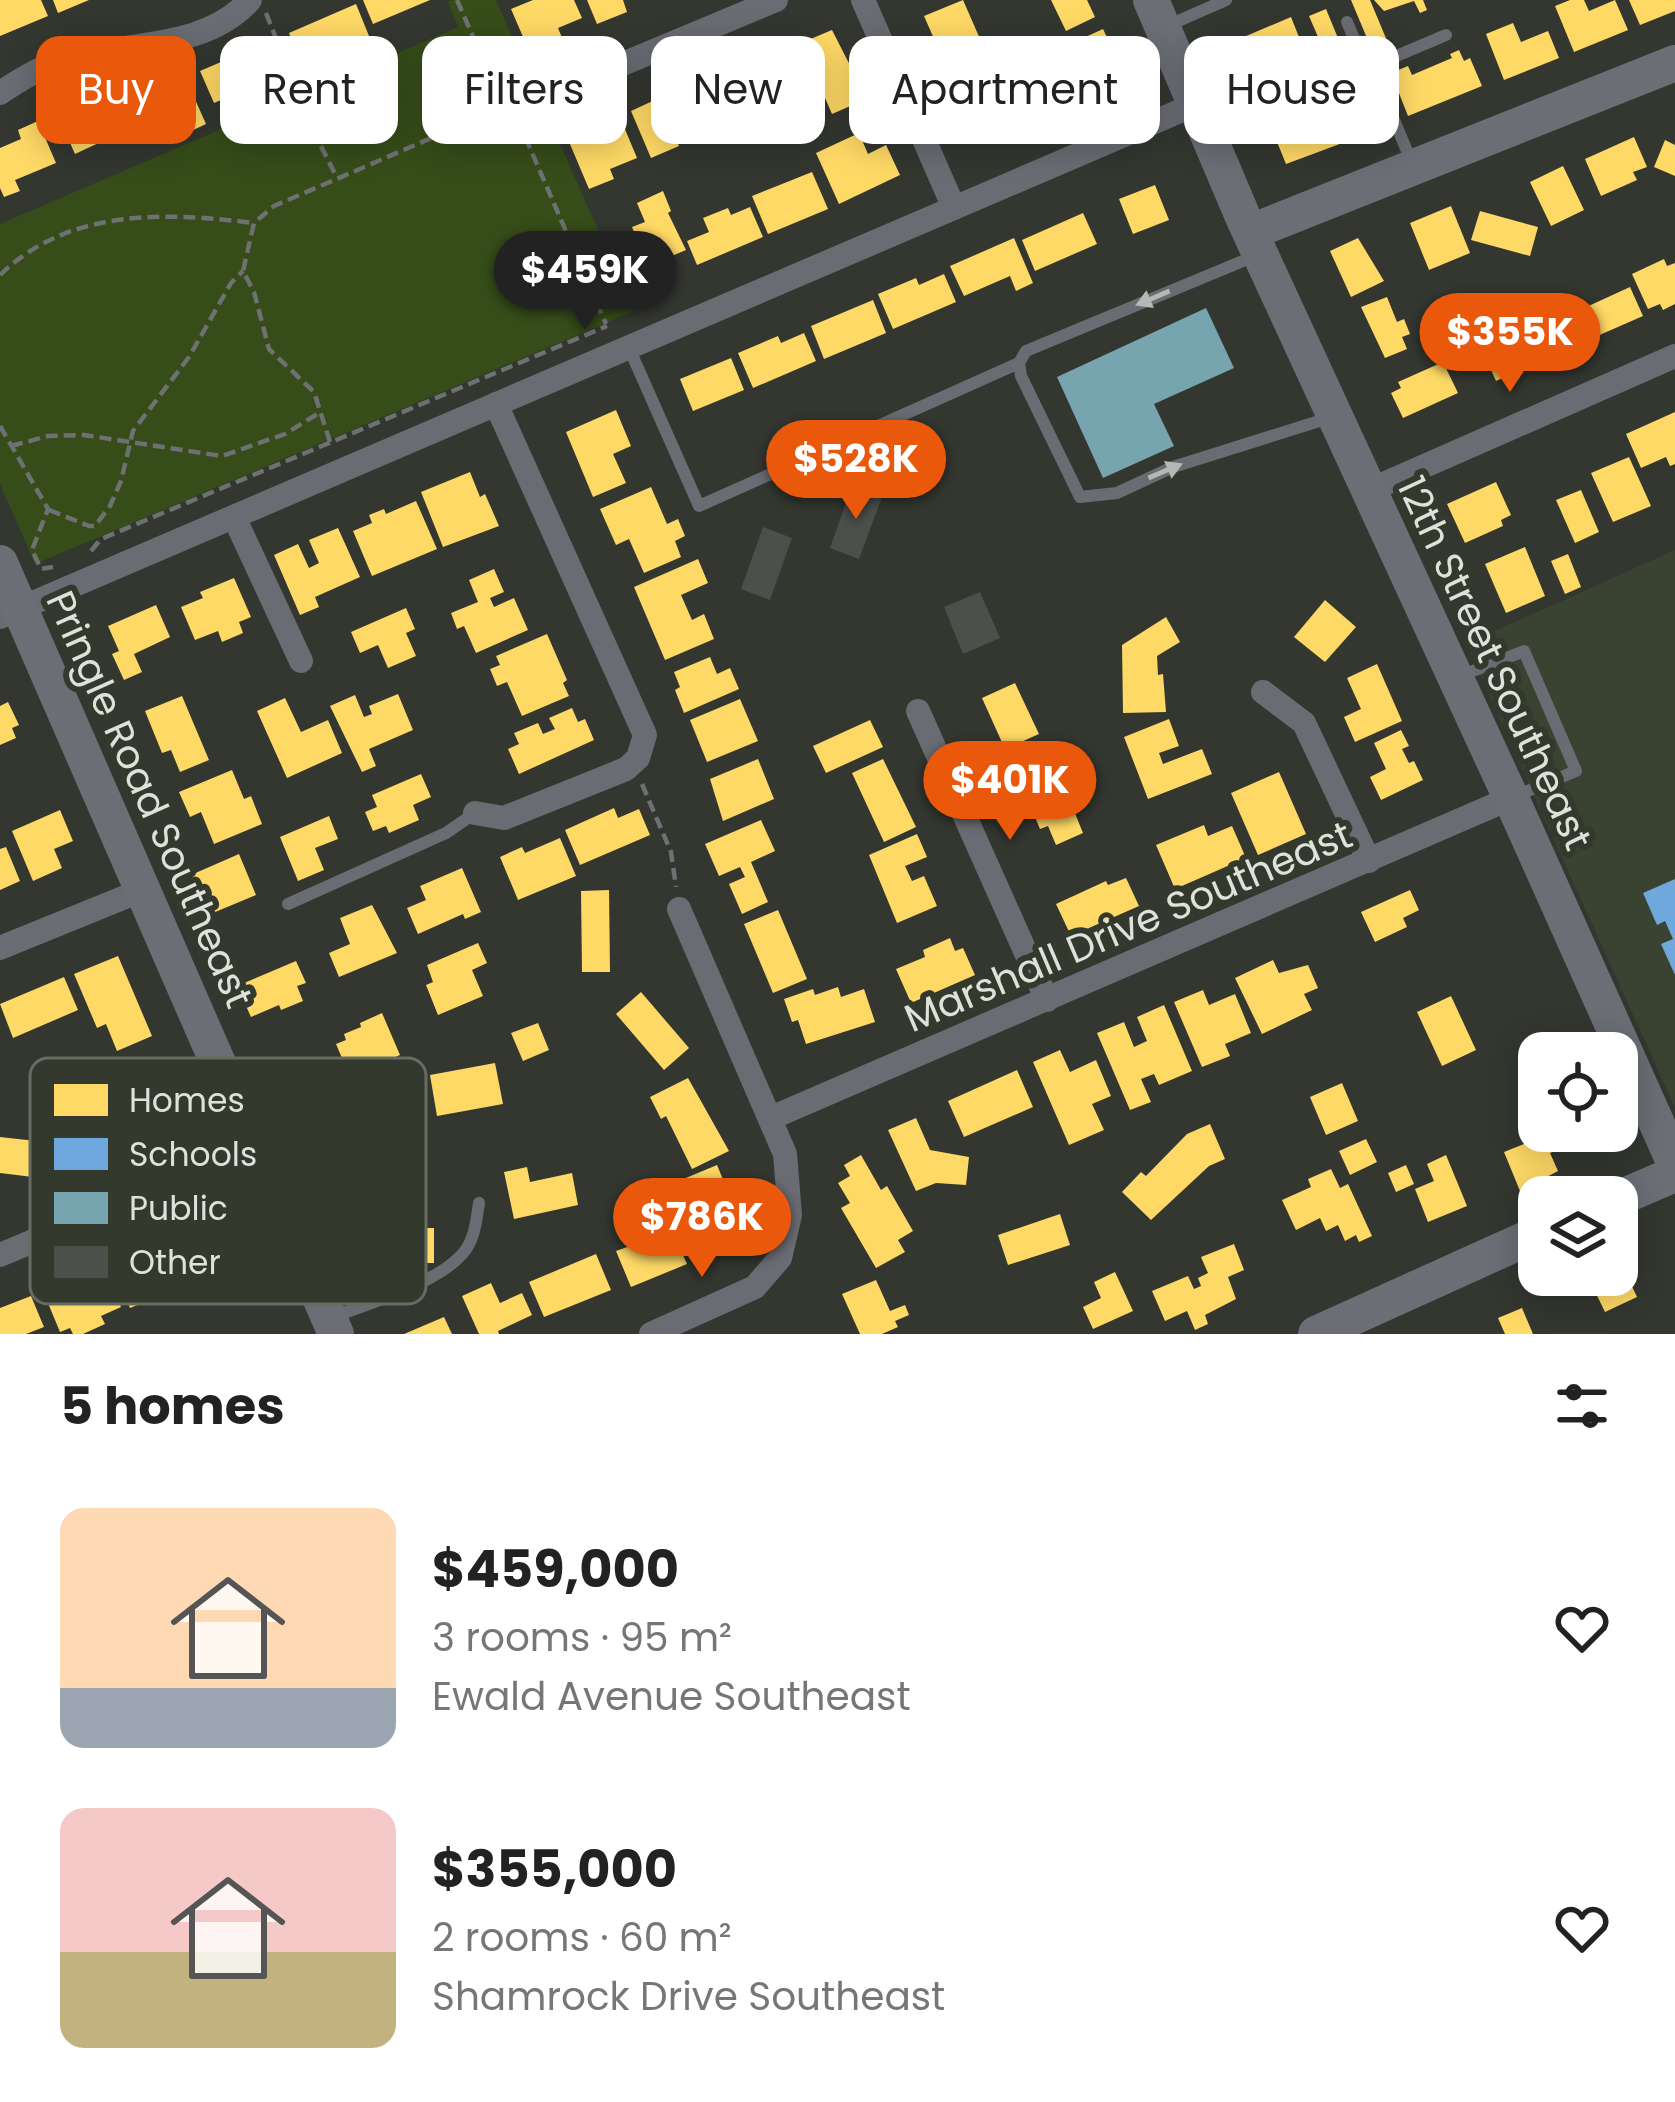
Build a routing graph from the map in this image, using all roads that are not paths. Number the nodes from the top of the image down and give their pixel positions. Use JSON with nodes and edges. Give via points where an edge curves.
{"nodes":[{"id":1,"x":255,"y":0,"type":"edge"},
{"id":2,"x":776,"y":0,"type":"edge"},
{"id":3,"x":863,"y":0,"type":"edge"},
{"id":4,"x":1226,"y":0,"type":"edge"},
{"id":5,"x":1163,"y":11,"type":"edge"},
{"id":6,"x":1347,"y":22,"type":"dead end"},
{"id":7,"x":1447,"y":35,"type":"dead end"},
{"id":8,"x":1354,"y":36,"type":"edge"},
{"id":9,"x":1399,"y":55,"type":"edge"},
{"id":10,"x":627,"y":62,"type":"edge"},
{"id":11,"x":1675,"y":64,"type":"edge"},
{"id":12,"x":1184,"y":75,"type":"edge"},
{"id":13,"x":0,"y":94,"type":"edge"},
{"id":14,"x":1184,"y":109,"type":"edge"},
{"id":15,"x":1399,"y":135,"type":"edge"},
{"id":16,"x":1212,"y":144,"type":"edge"},
{"id":17,"x":1414,"y":169,"type":"junction"},
{"id":18,"x":954,"y":208,"type":"junction"},
{"id":19,"x":1256,"y":243,"type":"junction"},
{"id":20,"x":623,"y":350,"type":"junction"},
{"id":21,"x":1675,"y":356,"type":"edge"},
{"id":22,"x":1019,"y":363,"type":"junction"},
{"id":23,"x":496,"y":404,"type":"junction"},
{"id":24,"x":1337,"y":415,"type":"junction"},
{"id":25,"x":1370,"y":490,"type":"junction"},
{"id":26,"x":234,"y":517,"type":"junction"},
{"id":27,"x":0,"y":563,"type":"edge"},
{"id":28,"x":10,"y":613,"type":"edge"},
{"id":29,"x":301,"y":661,"type":"dead end"},
{"id":30,"x":1455,"y":678,"type":"junction"},
{"id":31,"x":1263,"y":692,"type":"dead end"},
{"id":32,"x":917,"y":711,"type":"dead end"},
{"id":33,"x":1511,"y":797,"type":"junction"},
{"id":34,"x":475,"y":813,"type":"joint"},
{"id":35,"x":1369,"y":861,"type":"junction"},
{"id":36,"x":145,"y":889,"type":"junction"},
{"id":37,"x":288,"y":904,"type":"dead end"},
{"id":38,"x":679,"y":909,"type":"road end"},
{"id":39,"x":0,"y":948,"type":"edge"},
{"id":40,"x":1047,"y":1000,"type":"junction"},
{"id":41,"x":219,"y":1058,"type":"edge"},
{"id":42,"x":772,"y":1118,"type":"junction"},
{"id":43,"x":1675,"y":1164,"type":"edge"},
{"id":44,"x":1675,"y":1174,"type":"edge"},
{"id":45,"x":1638,"y":1190,"type":"edge"},
{"id":46,"x":479,"y":1203,"type":"dead end"},
{"id":47,"x":30,"y":1242,"type":"edge"},
{"id":48,"x":1518,"y":1243,"type":"edge"},
{"id":49,"x":0,"y":1255,"type":"edge"},
{"id":50,"x":426,"y":1277,"type":"edge"},
{"id":51,"x":375,"y":1304,"type":"edge"},
{"id":52,"x":333,"y":1326,"type":"edge"},
{"id":53,"x":651,"y":1334,"type":"edge"},
{"id":54,"x":1316,"y":1334,"type":"edge"}],
"edges":[{"from":1,"to":13,"type":"street","via":[[220,26],[56,62]]},
{"from":2,"to":10,"type":"street"},
{"from":3,"to":18,"type":"street"},
{"from":4,"to":5,"type":"lane"},
{"from":5,"to":12,"type":"main road","name":"12th Street Southeast"},
{"from":6,"to":8,"type":"lane"},
{"from":7,"to":9,"type":"lane"},
{"from":11,"to":17,"type":"main road"},
{"from":14,"to":18,"type":"street"},
{"from":15,"to":17,"type":"lane"},
{"from":16,"to":19,"type":"main road","name":"12th Street Southeast"},
{"from":17,"to":19,"type":"main road"},
{"from":18,"to":20,"type":"street"},
{"from":19,"to":22,"type":"lane","one_way":true,"via":[[1026,351]]},
{"from":19,"to":24,"type":"main road","name":"12th Street Southeast"},
{"from":20,"to":22,"type":"lane","via":[[700,506]]},
{"from":20,"to":23,"type":"street"},
{"from":21,"to":25,"type":"street"},
{"from":22,"to":24,"type":"lane","one_way":true,"via":[[1080,497],[1117,493]]},
{"from":23,"to":26,"type":"street"},
{"from":23,"to":34,"type":"street","via":[[645,735],[626,769],[503,818]]},
{"from":24,"to":25,"type":"main road","name":"12th Street Southeast"},
{"from":25,"to":30,"type":"main road","name":"12th Street Southeast"},
{"from":26,"to":28,"type":"street"},
{"from":26,"to":29,"type":"street"},
{"from":27,"to":28,"type":"main road","name":"Pringle Road Southeast"},
{"from":28,"to":36,"type":"main road","name":"Pringle Road Southeast"},
{"from":30,"to":33,"type":"main road","name":"12th Street Southeast"},
{"from":30,"to":33,"type":"lane","via":[[1524,651],[1576,771]]},
{"from":31,"to":35,"type":"street","via":[[1304,724]]},
{"from":32,"to":40,"type":"street"},
{"from":33,"to":35,"type":"street","name":"Marshall Drive Southeast"},
{"from":33,"to":43,"type":"main road","name":"12th Street Southeast"},
{"from":34,"to":37,"type":"lane"},
{"from":35,"to":40,"type":"street","name":"Marshall Drive Southeast"},
{"from":36,"to":39,"type":"street"},
{"from":36,"to":41,"type":"main road","name":"Pringle Road Southeast"},
{"from":38,"to":42,"type":"street"},
{"from":40,"to":42,"type":"street","name":"Marshall Drive Southeast"},
{"from":42,"to":53,"type":"street","via":[[785,1154],[790,1215],[780,1258],[755,1287]]},
{"from":44,"to":45,"type":"main road"},
{"from":46,"to":50,"type":"lane","via":[[471,1244]]},
{"from":47,"to":49,"type":"street"},
{"from":48,"to":54,"type":"main road"},
{"from":51,"to":52,"type":"lane"}]}
